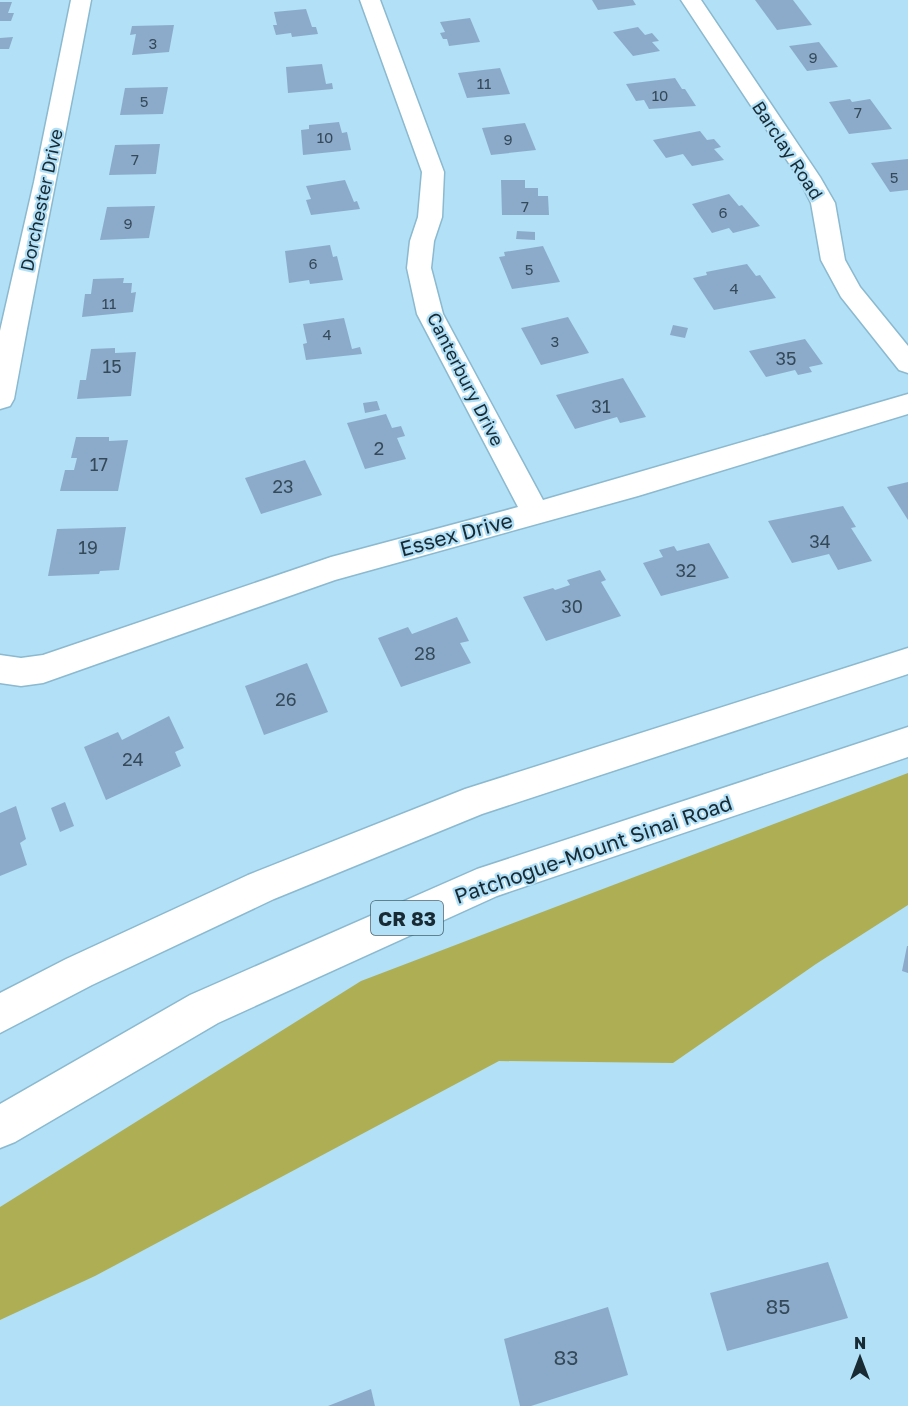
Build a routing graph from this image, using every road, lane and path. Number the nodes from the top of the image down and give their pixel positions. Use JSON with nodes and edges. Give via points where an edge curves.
{"nodes":[{"id":1,"x":81,"y":0,"type":"edge"},
{"id":2,"x":370,"y":0,"type":"edge"},
{"id":3,"x":691,"y":0,"type":"edge"},
{"id":4,"x":908,"y":364,"type":"edge"},
{"id":5,"x":0,"y":399,"type":"edge"},
{"id":6,"x":908,"y":404,"type":"edge"},
{"id":7,"x":536,"y":512,"type":"junction"},
{"id":8,"x":908,"y":661,"type":"edge"},
{"id":9,"x":3,"y":670,"type":"edge"},
{"id":10,"x":908,"y":742,"type":"edge"},
{"id":11,"x":0,"y":1014,"type":"edge"},
{"id":12,"x":0,"y":1127,"type":"edge"}],
"edges":[{"from":1,"to":5,"type":"main road","name":"Dorchester Drive"},
{"from":2,"to":7,"type":"main road","name":"Canterbury Drive","via":[[433,172],[430,217],[419,268],[430,315]]},
{"from":3,"to":4,"type":"main road","name":"Barclay Road","via":[[809,177],[823,203],[833,260],[850,291]]},
{"from":6,"to":7,"type":"main road","name":"Essex Drive","via":[[693,470]]},
{"from":7,"to":9,"type":"main road","name":"Essex Drive","via":[[331,569],[43,669]]},
{"from":8,"to":11,"type":"main road","via":[[477,800],[261,887]]},
{"from":10,"to":12,"type":"main road","name":"Patchogue-Mount Sinai Road","number":"CR 83","via":[[489,881],[204,1009]]}]}
